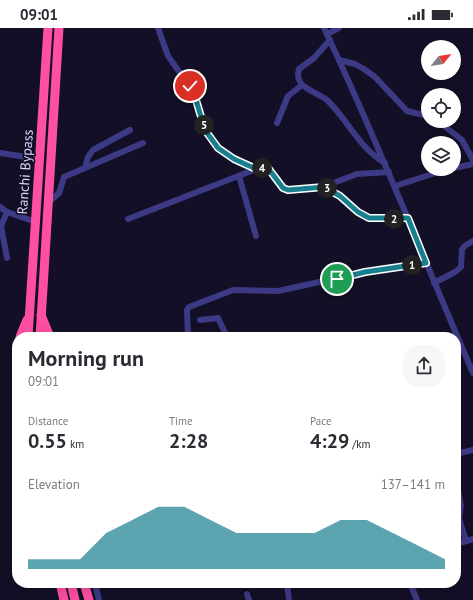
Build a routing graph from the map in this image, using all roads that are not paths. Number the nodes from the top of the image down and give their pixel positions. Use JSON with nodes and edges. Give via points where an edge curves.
{"nodes":[{"id":1,"x":48,"y":28,"type":"edge"},
{"id":2,"x":59,"y":28,"type":"edge"},
{"id":3,"x":158,"y":28,"type":"edge"},
{"id":4,"x":339,"y":28,"type":"edge"},
{"id":5,"x":326,"y":31,"type":"edge"},
{"id":6,"x":330,"y":40,"type":"junction"},
{"id":7,"x":339,"y":60,"type":"junction"},
{"id":8,"x":302,"y":85,"type":"junction"},
{"id":9,"x":421,"y":115,"type":"edge"},
{"id":10,"x":277,"y":123,"type":"dead end"},
{"id":11,"x":447,"y":128,"type":"edge"},
{"id":12,"x":130,"y":130,"type":"dead end"},
{"id":13,"x":143,"y":143,"type":"dead end"},
{"id":14,"x":0,"y":153,"type":"edge"},
{"id":15,"x":40,"y":159,"type":"junction"},
{"id":16,"x":473,"y":160,"type":"edge"},
{"id":17,"x":385,"y":162,"type":"junction"},
{"id":18,"x":473,"y":164,"type":"edge"},
{"id":19,"x":461,"y":167,"type":"edge"},
{"id":20,"x":86,"y":168,"type":"junction"},
{"id":21,"x":256,"y":169,"type":"junction"},
{"id":22,"x":390,"y":172,"type":"junction"},
{"id":23,"x":239,"y":176,"type":"junction"},
{"id":24,"x":426,"y":176,"type":"edge"},
{"id":25,"x":395,"y":186,"type":"junction"},
{"id":26,"x":324,"y":187,"type":"junction"},
{"id":27,"x":49,"y":202,"type":"junction"},
{"id":28,"x":0,"y":207,"type":"edge"},
{"id":29,"x":8,"y":212,"type":"junction"},
{"id":30,"x":408,"y":218,"type":"junction"},
{"id":31,"x":128,"y":219,"type":"dead end"},
{"id":32,"x":36,"y":222,"type":"junction"},
{"id":33,"x":256,"y":236,"type":"dead end"},
{"id":34,"x":473,"y":241,"type":"edge"},
{"id":35,"x":7,"y":258,"type":"dead end"},
{"id":36,"x":426,"y":263,"type":"junction"},
{"id":37,"x":434,"y":283,"type":"junction"},
{"id":38,"x":41,"y":314,"type":"junction"},
{"id":39,"x":29,"y":317,"type":"junction"},
{"id":40,"x":200,"y":320,"type":"dead end"},
{"id":41,"x":22,"y":332,"type":"edge"},
{"id":42,"x":28,"y":332,"type":"edge"},
{"id":43,"x":40,"y":332,"type":"edge"},
{"id":44,"x":48,"y":332,"type":"edge"},
{"id":45,"x":188,"y":332,"type":"edge"},
{"id":46,"x":225,"y":332,"type":"edge"},
{"id":47,"x":453,"y":332,"type":"edge"},
{"id":48,"x":461,"y":350,"type":"edge"},
{"id":49,"x":473,"y":373,"type":"edge"},
{"id":50,"x":473,"y":450,"type":"edge"},
{"id":51,"x":461,"y":453,"type":"edge"},
{"id":52,"x":461,"y":525,"type":"edge"},
{"id":53,"x":473,"y":540,"type":"edge"},
{"id":54,"x":466,"y":541,"type":"junction"},
{"id":55,"x":461,"y":542,"type":"edge"},
{"id":56,"x":61,"y":588,"type":"edge"},
{"id":57,"x":72,"y":588,"type":"edge"},
{"id":58,"x":85,"y":588,"type":"edge"},
{"id":59,"x":96,"y":588,"type":"edge"},
{"id":60,"x":288,"y":588,"type":"edge"},
{"id":61,"x":412,"y":588,"type":"dead end"},
{"id":62,"x":64,"y":600,"type":"edge"},
{"id":63,"x":75,"y":600,"type":"edge"},
{"id":64,"x":89,"y":600,"type":"edge"},
{"id":65,"x":99,"y":600,"type":"edge"},
{"id":66,"x":289,"y":600,"type":"edge"},
{"id":67,"x":417,"y":600,"type":"edge"}],
"edges":[{"from":1,"to":15,"type":"highway","name":"Ranchi Bypass"},
{"from":2,"to":27,"type":"highway","name":"Ranchi Bypass"},
{"from":3,"to":21,"type":"street","via":[[168,56],[193,91],[207,134],[220,150]]},
{"from":4,"to":5,"type":"street"},
{"from":5,"to":6,"type":"street"},
{"from":6,"to":7,"type":"street"},
{"from":6,"to":8,"type":"street","via":[[314,58],[299,69],[299,80]]},
{"from":7,"to":9,"type":"street","via":[[364,69],[375,77],[407,112]]},
{"from":7,"to":17,"type":"street"},
{"from":8,"to":10,"type":"street","via":[[288,96]]},
{"from":8,"to":17,"type":"street","via":[[325,99],[343,117],[361,144]]},
{"from":11,"to":16,"type":"street","via":[[462,140]]},
{"from":12,"to":20,"type":"street","via":[[93,150],[88,157]]},
{"from":13,"to":20,"type":"street"},
{"from":14,"to":15,"type":"street"},
{"from":15,"to":32,"type":"highway","name":"Ranchi Bypass"},
{"from":17,"to":22,"type":"street"},
{"from":18,"to":19,"type":"street"},
{"from":20,"to":27,"type":"street","via":[[64,177],[59,193]]},
{"from":21,"to":23,"type":"street"},
{"from":21,"to":26,"type":"street","via":[[268,168],[283,188],[288,190]]},
{"from":22,"to":25,"type":"street"},
{"from":22,"to":26,"type":"street","via":[[357,174]]},
{"from":23,"to":31,"type":"street"},
{"from":23,"to":33,"type":"street"},
{"from":24,"to":25,"type":"street"},
{"from":25,"to":30,"type":"street"},
{"from":26,"to":30,"type":"street","via":[[369,218]]},
{"from":27,"to":38,"type":"highway","name":"Ranchi Bypass"},
{"from":28,"to":29,"type":"street"},
{"from":29,"to":32,"type":"street"},
{"from":29,"to":35,"type":"street","via":[[1,226]]},
{"from":30,"to":36,"type":"street"},
{"from":32,"to":39,"type":"highway","name":"Ranchi Bypass"},
{"from":34,"to":37,"type":"street","via":[[462,249],[462,264],[459,269]]},
{"from":36,"to":37,"type":"street"},
{"from":36,"to":45,"type":"street","via":[[365,272],[278,290],[228,292],[186,310]]},
{"from":37,"to":47,"type":"street"},
{"from":38,"to":43,"type":"highway","name":"Ranchi Bypass"},
{"from":38,"to":44,"type":"highway"},
{"from":39,"to":41,"type":"highway"},
{"from":39,"to":42,"type":"highway","name":"Ranchi Bypass"},
{"from":40,"to":46,"type":"street","via":[[218,318]]},
{"from":48,"to":49,"type":"street"},
{"from":50,"to":51,"type":"street"},
{"from":52,"to":54,"type":"street"},
{"from":53,"to":54,"type":"street"},
{"from":54,"to":55,"type":"street"},
{"from":56,"to":62,"type":"highway"},
{"from":57,"to":63,"type":"highway"},
{"from":58,"to":64,"type":"highway"},
{"from":59,"to":65,"type":"street"},
{"from":60,"to":66,"type":"street"},
{"from":61,"to":67,"type":"street"}]}
